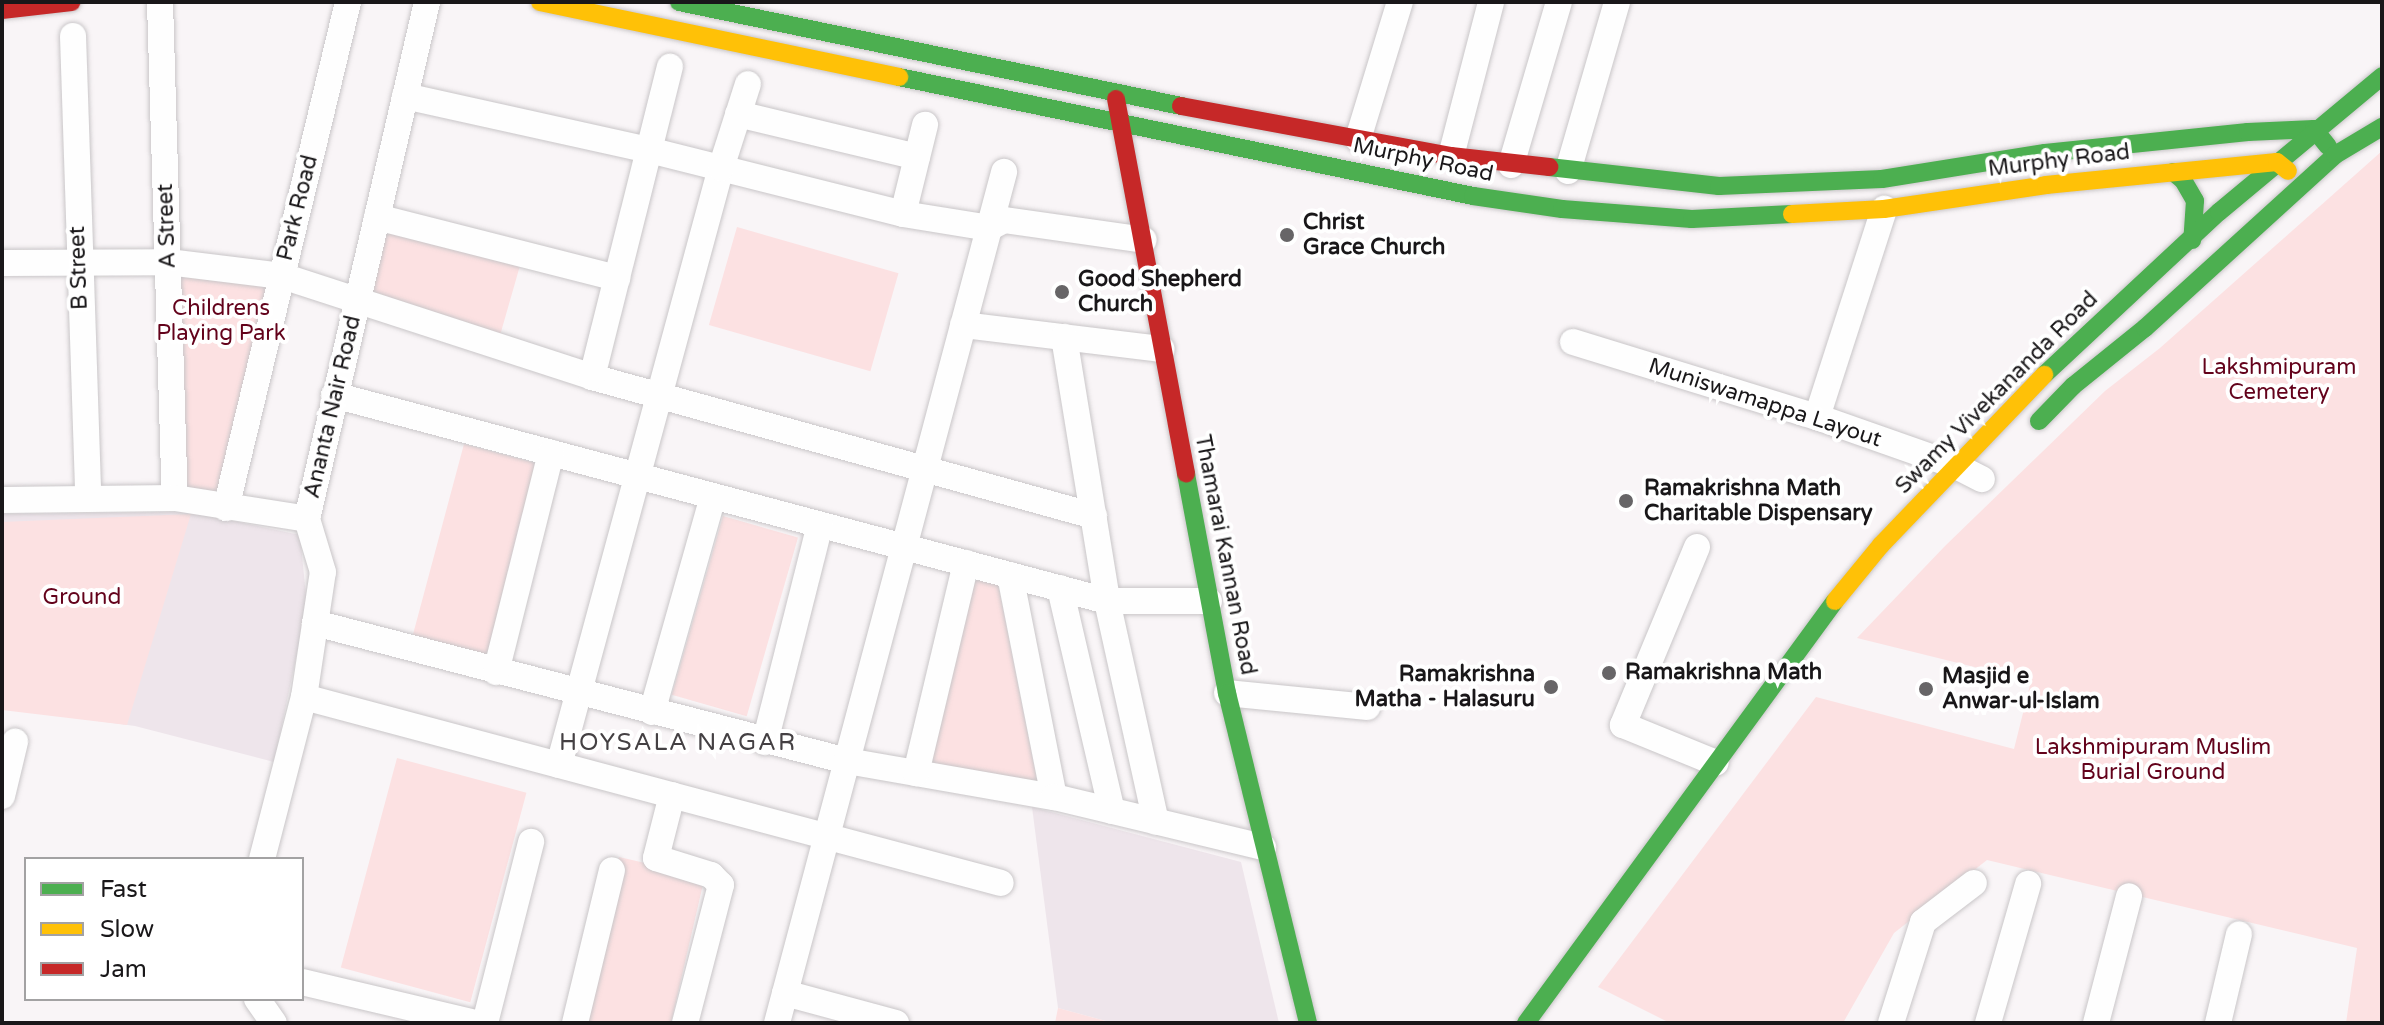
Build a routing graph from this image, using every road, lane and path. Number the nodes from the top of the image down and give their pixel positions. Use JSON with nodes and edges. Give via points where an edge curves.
{"nodes":[{"id":1,"x":72,"y":2,"type":"edge"},
{"id":2,"x":160,"y":2,"type":"edge"},
{"id":3,"x":348,"y":2,"type":"edge"},
{"id":4,"x":427,"y":2,"type":"edge"},
{"id":5,"x":540,"y":2,"type":"edge"},
{"id":6,"x":679,"y":2,"type":"edge"},
{"id":7,"x":1400,"y":2,"type":"edge"},
{"id":8,"x":1491,"y":2,"type":"edge"},
{"id":9,"x":1559,"y":2,"type":"edge"},
{"id":10,"x":1617,"y":2,"type":"edge"},
{"id":11,"x":2,"y":10,"type":"edge"},
{"id":12,"x":73,"y":36,"type":"dead end"},
{"id":13,"x":670,"y":67,"type":"dead end"},
{"id":14,"x":2382,"y":76,"type":"edge"},
{"id":15,"x":748,"y":84,"type":"dead end"},
{"id":16,"x":1115,"y":92,"type":"junction"},
{"id":17,"x":405,"y":96,"type":"junction"},
{"id":18,"x":738,"y":114,"type":"junction"},
{"id":19,"x":1120,"y":121,"type":"junction"},
{"id":20,"x":925,"y":125,"type":"dead end"},
{"id":21,"x":2382,"y":127,"type":"edge"},
{"id":22,"x":2314,"y":129,"type":"junction"},
{"id":23,"x":1358,"y":139,"type":"junction"},
{"id":24,"x":649,"y":150,"type":"junction"},
{"id":25,"x":2335,"y":155,"type":"junction"},
{"id":26,"x":1451,"y":156,"type":"junction"},
{"id":27,"x":917,"y":157,"type":"junction"},
{"id":28,"x":2277,"y":162,"type":"junction"},
{"id":29,"x":1511,"y":165,"type":"junction"},
{"id":30,"x":721,"y":168,"type":"junction"},
{"id":31,"x":1568,"y":171,"type":"junction"},
{"id":32,"x":1004,"y":172,"type":"dead end"},
{"id":33,"x":2173,"y":172,"type":"junction"},
{"id":34,"x":2302,"y":184,"type":"junction"},
{"id":35,"x":1884,"y":209,"type":"junction"},
{"id":36,"x":903,"y":214,"type":"junction"},
{"id":37,"x":377,"y":217,"type":"junction"},
{"id":38,"x":989,"y":228,"type":"junction"},
{"id":39,"x":1144,"y":240,"type":"junction"},
{"id":40,"x":2192,"y":240,"type":"junction"},
{"id":41,"x":79,"y":261,"type":"junction"},
{"id":42,"x":168,"y":262,"type":"junction"},
{"id":43,"x":2,"y":263,"type":"edge"},
{"id":44,"x":282,"y":276,"type":"junction"},
{"id":45,"x":617,"y":278,"type":"junction"},
{"id":46,"x":358,"y":301,"type":"junction"},
{"id":47,"x":963,"y":325,"type":"junction"},
{"id":48,"x":1064,"y":337,"type":"junction"},
{"id":49,"x":1573,"y":342,"type":"dead end"},
{"id":50,"x":1162,"y":349,"type":"junction"},
{"id":51,"x":592,"y":377,"type":"junction"},
{"id":52,"x":334,"y":395,"type":"junction"},
{"id":53,"x":659,"y":395,"type":"junction"},
{"id":54,"x":1817,"y":417,"type":"junction"},
{"id":55,"x":2022,"y":438,"type":"dead end"},
{"id":56,"x":551,"y":453,"type":"junction"},
{"id":57,"x":1956,"y":466,"type":"junction"},
{"id":58,"x":925,"y":469,"type":"junction"},
{"id":59,"x":636,"y":476,"type":"junction"},
{"id":60,"x":1982,"y":480,"type":"dead end"},
{"id":61,"x":713,"y":496,"type":"junction"},
{"id":62,"x":175,"y":498,"type":"junction"},
{"id":63,"x":88,"y":499,"type":"junction"},
{"id":64,"x":2,"y":500,"type":"edge"},
{"id":65,"x":226,"y":508,"type":"junction"},
{"id":66,"x":1094,"y":516,"type":"junction"},
{"id":67,"x":307,"y":519,"type":"junction"},
{"id":68,"x":820,"y":525,"type":"junction"},
{"id":69,"x":904,"y":547,"type":"junction"},
{"id":70,"x":1697,"y":547,"type":"dead end"},
{"id":71,"x":966,"y":563,"type":"junction"},
{"id":72,"x":1010,"y":575,"type":"junction"},
{"id":73,"x":1060,"y":588,"type":"junction"},
{"id":74,"x":1107,"y":601,"type":"junction"},
{"id":75,"x":1209,"y":601,"type":"junction"},
{"id":76,"x":315,"y":623,"type":"junction"},
{"id":77,"x":1817,"y":626,"type":"junction"},
{"id":78,"x":1832,"y":638,"type":"dead end"},
{"id":79,"x":496,"y":672,"type":"junction"},
{"id":80,"x":578,"y":693,"type":"junction"},
{"id":81,"x":1227,"y":693,"type":"junction"},
{"id":82,"x":304,"y":697,"type":"junction"},
{"id":83,"x":1367,"y":707,"type":"dead end"},
{"id":84,"x":652,"y":712,"type":"junction"},
{"id":85,"x":1771,"y":721,"type":"dead end"},
{"id":86,"x":15,"y":742,"type":"dead end"},
{"id":87,"x":765,"y":742,"type":"junction"},
{"id":88,"x":847,"y":761,"type":"junction"},
{"id":89,"x":559,"y":765,"type":"junction"},
{"id":90,"x":1721,"y":772,"type":"junction"},
{"id":91,"x":916,"y":773,"type":"junction"},
{"id":92,"x":672,"y":795,"type":"junction"},
{"id":93,"x":2,"y":796,"type":"edge"},
{"id":94,"x":1054,"y":797,"type":"junction"},
{"id":95,"x":1112,"y":811,"type":"junction"},
{"id":96,"x":1156,"y":822,"type":"junction"},
{"id":97,"x":827,"y":837,"type":"junction"},
{"id":98,"x":531,"y":842,"type":"dead end"},
{"id":99,"x":1263,"y":847,"type":"junction"},
{"id":100,"x":263,"y":857,"type":"edge"},
{"id":101,"x":612,"y":870,"type":"dead end"},
{"id":102,"x":1001,"y":883,"type":"dead end"},
{"id":103,"x":1974,"y":883,"type":"dead end"},
{"id":104,"x":2028,"y":884,"type":"dead end"},
{"id":105,"x":2129,"y":896,"type":"dead end"},
{"id":106,"x":2239,"y":934,"type":"dead end"},
{"id":107,"x":304,"y":982,"type":"edge"},
{"id":108,"x":785,"y":993,"type":"junction"},
{"id":109,"x":476,"y":1023,"type":"edge"},
{"id":110,"x":485,"y":1023,"type":"edge"},
{"id":111,"x":575,"y":1023,"type":"edge"},
{"id":112,"x":685,"y":1023,"type":"edge"},
{"id":113,"x":777,"y":1023,"type":"edge"},
{"id":114,"x":896,"y":1023,"type":"edge"},
{"id":115,"x":1308,"y":1023,"type":"edge"},
{"id":116,"x":1526,"y":1023,"type":"edge"},
{"id":117,"x":1891,"y":1023,"type":"edge"},
{"id":118,"x":1988,"y":1023,"type":"edge"},
{"id":119,"x":2096,"y":1023,"type":"edge"},
{"id":120,"x":2218,"y":1023,"type":"edge"}],
"edges":[{"from":1,"to":11,"type":"main road"},
{"from":2,"to":42,"type":"street","name":"A Street"},
{"from":3,"to":44,"type":"street","name":"Park Road"},
{"from":4,"to":17,"type":"street","name":"Ananta Nair Road"},
{"from":5,"to":19,"type":"main road","name":"Murphy Road","via":[[978,96]]},
{"from":6,"to":16,"type":"main road","name":"Murphy Road"},
{"from":7,"to":23,"type":"street"},
{"from":8,"to":26,"type":"street"},
{"from":9,"to":29,"type":"street"},
{"from":10,"to":31,"type":"street"},
{"from":12,"to":41,"type":"street","name":"B Street"},
{"from":13,"to":24,"type":"street"},
{"from":14,"to":22,"type":"main road","name":"Swamy Vivekananda Road"},
{"from":15,"to":18,"type":"street"},
{"from":16,"to":19,"type":"main road","name":"Thamarai Kannan Road"},
{"from":16,"to":23,"type":"main road","name":"Murphy Road"},
{"from":17,"to":24,"type":"street"},
{"from":17,"to":37,"type":"street","name":"Ananta Nair Road"},
{"from":18,"to":27,"type":"street"},
{"from":18,"to":30,"type":"street"},
{"from":19,"to":35,"type":"main road","name":"Murphy Road","via":[[1473,196],[1562,209],[1692,219]]},
{"from":19,"to":39,"type":"main road","name":"Thamarai Kannan Road"},
{"from":20,"to":27,"type":"street"},
{"from":21,"to":25,"type":"main road"},
{"from":22,"to":25,"type":"main road"},
{"from":22,"to":28,"type":"main road","name":"Swamy Vivekananda Road"},
{"from":22,"to":31,"type":"main road","name":"Murphy Road","via":[[2045,153],[1882,179],[1719,186]]},
{"from":23,"to":26,"type":"main road","name":"Murphy Road"},
{"from":24,"to":30,"type":"street"},
{"from":24,"to":45,"type":"street"},
{"from":25,"to":34,"type":"main road"},
{"from":26,"to":29,"type":"main road","name":"Murphy Road"},
{"from":27,"to":36,"type":"street"},
{"from":28,"to":33,"type":"main road","name":"Murphy Road"},
{"from":28,"to":34,"type":"main road"},
{"from":28,"to":40,"type":"main road","name":"Swamy Vivekananda Road"},
{"from":29,"to":31,"type":"main road","name":"Murphy Road"},
{"from":30,"to":36,"type":"street"},
{"from":30,"to":53,"type":"street"},
{"from":32,"to":38,"type":"street"},
{"from":33,"to":35,"type":"main road","name":"Murphy Road"},
{"from":33,"to":40,"type":"main road","via":[[2195,201]]},
{"from":34,"to":55,"type":"main road","via":[[2145,328],[2073,386]]},
{"from":35,"to":54,"type":"street"},
{"from":36,"to":38,"type":"street"},
{"from":37,"to":45,"type":"street"},
{"from":37,"to":46,"type":"street","name":"Ananta Nair Road"},
{"from":38,"to":39,"type":"street","via":[[1004,220]]},
{"from":38,"to":47,"type":"street"},
{"from":39,"to":50,"type":"main road","name":"Thamarai Kannan Road"},
{"from":40,"to":57,"type":"main road","name":"Swamy Vivekananda Road","via":[[2063,355]]},
{"from":41,"to":42,"type":"street"},
{"from":41,"to":43,"type":"street"},
{"from":41,"to":63,"type":"street","name":"B Street"},
{"from":42,"to":44,"type":"street"},
{"from":42,"to":62,"type":"street","name":"A Street"},
{"from":44,"to":46,"type":"street"},
{"from":44,"to":65,"type":"street","name":"Park Road"},
{"from":45,"to":51,"type":"street"},
{"from":46,"to":51,"type":"street"},
{"from":46,"to":52,"type":"street","name":"Ananta Nair Road"},
{"from":47,"to":48,"type":"street"},
{"from":47,"to":58,"type":"street"},
{"from":48,"to":50,"type":"street"},
{"from":48,"to":66,"type":"street"},
{"from":49,"to":54,"type":"street","name":"Muniswamappa Layout"},
{"from":50,"to":75,"type":"main road","name":"Thamarai Kannan Road"},
{"from":51,"to":53,"type":"street"},
{"from":52,"to":56,"type":"street"},
{"from":52,"to":67,"type":"street","name":"Ananta Nair Road"},
{"from":53,"to":58,"type":"street"},
{"from":53,"to":59,"type":"street"},
{"from":54,"to":57,"type":"street","name":"Muniswamappa Layout"},
{"from":56,"to":59,"type":"street"},
{"from":56,"to":79,"type":"street"},
{"from":57,"to":60,"type":"street","name":"Muniswamappa Layout"},
{"from":57,"to":77,"type":"main road","name":"Swamy Vivekananda Road","via":[[1881,545]]},
{"from":58,"to":66,"type":"street"},
{"from":58,"to":69,"type":"street"},
{"from":59,"to":61,"type":"street"},
{"from":59,"to":80,"type":"street"},
{"from":61,"to":68,"type":"street"},
{"from":61,"to":84,"type":"street"},
{"from":62,"to":63,"type":"street"},
{"from":62,"to":65,"type":"street"},
{"from":63,"to":64,"type":"street"},
{"from":65,"to":67,"type":"street"},
{"from":66,"to":74,"type":"street"},
{"from":67,"to":76,"type":"street","name":"Ananta Nair Road","via":[[323,572]]},
{"from":68,"to":69,"type":"street"},
{"from":68,"to":87,"type":"street"},
{"from":69,"to":71,"type":"street"},
{"from":69,"to":88,"type":"street"},
{"from":70,"to":90,"type":"street","via":[[1623,725]]},
{"from":71,"to":72,"type":"street"},
{"from":71,"to":91,"type":"street"},
{"from":72,"to":73,"type":"street"},
{"from":72,"to":94,"type":"street"},
{"from":73,"to":74,"type":"street"},
{"from":73,"to":95,"type":"street"},
{"from":74,"to":75,"type":"street"},
{"from":74,"to":96,"type":"street"},
{"from":75,"to":81,"type":"main road","name":"Thamarai Kannan Road"},
{"from":76,"to":79,"type":"street"},
{"from":76,"to":82,"type":"street","name":"Ananta Nair Road"},
{"from":77,"to":78,"type":"main road"},
{"from":77,"to":90,"type":"main road","name":"Swamy Vivekananda Road"},
{"from":79,"to":80,"type":"street"},
{"from":80,"to":84,"type":"street"},
{"from":80,"to":89,"type":"street"},
{"from":81,"to":83,"type":"street"},
{"from":81,"to":99,"type":"main road","name":"Thamarai Kannan Road"},
{"from":82,"to":89,"type":"street"},
{"from":82,"to":100,"type":"street","name":"Ananta Nair Road"},
{"from":84,"to":87,"type":"street"},
{"from":85,"to":90,"type":"main road","name":"Swamy Vivekananda Road"},
{"from":86,"to":93,"type":"street"},
{"from":87,"to":88,"type":"street"},
{"from":88,"to":91,"type":"street"},
{"from":88,"to":97,"type":"street"},
{"from":89,"to":92,"type":"street"},
{"from":90,"to":116,"type":"main road","name":"Swamy Vivekananda Road"},
{"from":91,"to":94,"type":"street"},
{"from":92,"to":97,"type":"street"},
{"from":92,"to":112,"type":"street","via":[[656,858],[711,875],[721,885]]},
{"from":94,"to":95,"type":"street"},
{"from":95,"to":96,"type":"street"},
{"from":96,"to":99,"type":"street"},
{"from":97,"to":102,"type":"street"},
{"from":97,"to":108,"type":"street"},
{"from":98,"to":110,"type":"street"},
{"from":99,"to":115,"type":"main road","name":"Thamarai Kannan Road"},
{"from":101,"to":111,"type":"street"},
{"from":103,"to":117,"type":"street","via":[[1923,922]]},
{"from":104,"to":118,"type":"street"},
{"from":105,"to":119,"type":"street"},
{"from":106,"to":120,"type":"street"},
{"from":107,"to":109,"type":"street"},
{"from":108,"to":113,"type":"street"},
{"from":108,"to":114,"type":"street"}]}
